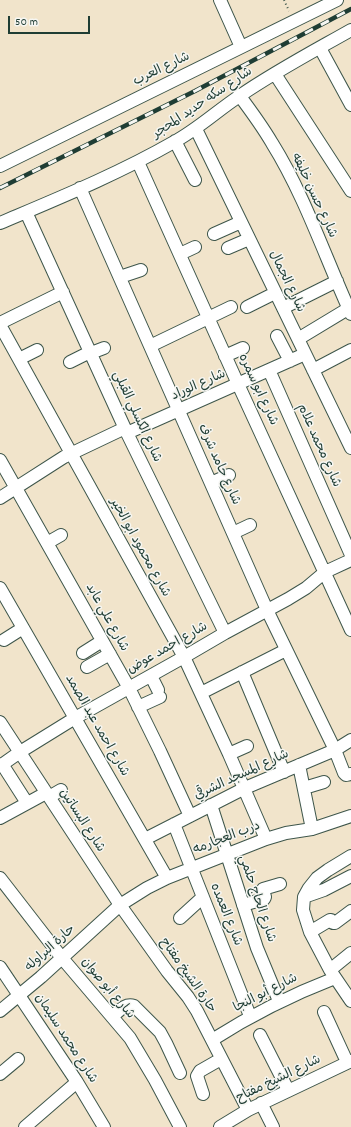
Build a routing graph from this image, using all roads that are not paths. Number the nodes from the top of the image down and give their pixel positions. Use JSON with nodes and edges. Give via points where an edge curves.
{"nodes":[{"id":1,"x":220,"y":0,"type":"edge"},
{"id":2,"x":337,"y":0,"type":"edge"},
{"id":3,"x":348,"y":35,"type":"edge"},
{"id":4,"x":241,"y":47,"type":"junction"},
{"id":5,"x":320,"y":48,"type":"junction"},
{"id":6,"x":275,"y":74,"type":"junction"},
{"id":7,"x":239,"y":95,"type":"junction"},
{"id":8,"x":351,"y":105,"type":"edge"},
{"id":9,"x":196,"y":129,"type":"junction"},
{"id":10,"x":175,"y":141,"type":"junction"},
{"id":11,"x":138,"y":162,"type":"junction"},
{"id":12,"x":0,"y":166,"type":"edge"},
{"id":13,"x":346,"y":174,"type":"edge"},
{"id":14,"x":195,"y":180,"type":"dead end"},
{"id":15,"x":80,"y":188,"type":"junction"},
{"id":16,"x":351,"y":191,"type":"edge"},
{"id":17,"x":26,"y":212,"type":"junction"},
{"id":18,"x":241,"y":222,"type":"junction"},
{"id":19,"x":0,"y":223,"type":"edge"},
{"id":20,"x":214,"y":234,"type":"dead end"},
{"id":21,"x":249,"y":238,"type":"junction"},
{"id":22,"x":195,"y":247,"type":"dead end"},
{"id":23,"x":228,"y":248,"type":"dead end"},
{"id":24,"x":180,"y":254,"type":"junction"},
{"id":25,"x":141,"y":270,"type":"dead end"},
{"id":26,"x":120,"y":277,"type":"junction"},
{"id":27,"x":337,"y":281,"type":"junction"},
{"id":28,"x":62,"y":292,"type":"junction"},
{"id":29,"x":275,"y":293,"type":"junction"},
{"id":30,"x":231,"y":307,"type":"dead end"},
{"id":31,"x":247,"y":307,"type":"dead end"},
{"id":32,"x":283,"y":308,"type":"junction"},
{"id":33,"x":350,"y":309,"type":"edge"},
{"id":34,"x":208,"y":318,"type":"junction"},
{"id":35,"x":0,"y":324,"type":"edge"},
{"id":36,"x":277,"y":336,"type":"dead end"},
{"id":37,"x":298,"y":339,"type":"junction"},
{"id":38,"x":150,"y":346,"type":"junction"},
{"id":39,"x":104,"y":348,"type":"dead end"},
{"id":40,"x":243,"y":348,"type":"dead end"},
{"id":41,"x":37,"y":350,"type":"dead end"},
{"id":42,"x":351,"y":350,"type":"edge"},
{"id":43,"x":90,"y":353,"type":"junction"},
{"id":44,"x":305,"y":354,"type":"junction"},
{"id":45,"x":225,"y":356,"type":"junction"},
{"id":46,"x":19,"y":359,"type":"junction"},
{"id":47,"x":290,"y":361,"type":"junction"},
{"id":48,"x":70,"y":362,"type":"dead end"},
{"id":49,"x":269,"y":370,"type":"junction"},
{"id":50,"x":313,"y":370,"type":"junction"},
{"id":51,"x":238,"y":384,"type":"junction"},
{"id":52,"x":179,"y":410,"type":"junction"},
{"id":53,"x":126,"y":431,"type":"junction"},
{"id":54,"x":351,"y":448,"type":"edge"},
{"id":55,"x":71,"y":454,"type":"junction"},
{"id":56,"x":0,"y":460,"type":"edge"},
{"id":57,"x":230,"y":475,"type":"dead end"},
{"id":58,"x":211,"y":483,"type":"junction"},
{"id":59,"x":16,"y":488,"type":"junction"},
{"id":60,"x":0,"y":498,"type":"edge"},
{"id":61,"x":250,"y":525,"type":"dead end"},
{"id":62,"x":233,"y":532,"type":"junction"},
{"id":63,"x":61,"y":535,"type":"dead end"},
{"id":64,"x":48,"y":543,"type":"junction"},
{"id":65,"x":351,"y":555,"type":"edge"},
{"id":66,"x":351,"y":560,"type":"edge"},
{"id":67,"x":325,"y":572,"type":"junction"},
{"id":68,"x":0,"y":588,"type":"edge"},
{"id":69,"x":267,"y":610,"type":"junction"},
{"id":70,"x":23,"y":628,"type":"junction"},
{"id":71,"x":351,"y":630,"type":"edge"},
{"id":72,"x":225,"y":633,"type":"junction"},
{"id":73,"x":4,"y":640,"type":"dead end"},
{"id":74,"x":102,"y":641,"type":"junction"},
{"id":75,"x":286,"y":650,"type":"junction"},
{"id":76,"x":83,"y":653,"type":"dead end"},
{"id":77,"x":110,"y":654,"type":"junction"},
{"id":78,"x":184,"y":658,"type":"junction"},
{"id":79,"x":87,"y":667,"type":"dead end"},
{"id":80,"x":242,"y":672,"type":"junction"},
{"id":81,"x":151,"y":676,"type":"junction"},
{"id":82,"x":129,"y":688,"type":"junction"},
{"id":83,"x":201,"y":693,"type":"junction"},
{"id":84,"x":138,"y":707,"type":"junction"},
{"id":85,"x":75,"y":718,"type":"junction"},
{"id":86,"x":0,"y":722,"type":"edge"},
{"id":87,"x":351,"y":740,"type":"edge"},
{"id":88,"x":247,"y":746,"type":"dead end"},
{"id":89,"x":335,"y":750,"type":"junction"},
{"id":90,"x":20,"y":752,"type":"junction"},
{"id":91,"x":229,"y":754,"type":"junction"},
{"id":92,"x":1,"y":765,"type":"edge"},
{"id":93,"x":300,"y":765,"type":"junction"},
{"id":94,"x":284,"y":772,"type":"junction"},
{"id":95,"x":351,"y":774,"type":"edge"},
{"id":96,"x":324,"y":782,"type":"dead end"},
{"id":97,"x":245,"y":788,"type":"junction"},
{"id":98,"x":304,"y":788,"type":"junction"},
{"id":99,"x":61,"y":790,"type":"dead end"},
{"id":100,"x":48,"y":795,"type":"junction"},
{"id":101,"x":27,"y":803,"type":"junction"},
{"id":102,"x":211,"y":805,"type":"junction"},
{"id":103,"x":190,"y":816,"type":"junction"},
{"id":104,"x":351,"y":816,"type":"edge"},
{"id":105,"x":0,"y":818,"type":"edge"},
{"id":106,"x":174,"y":824,"type":"junction"},
{"id":107,"x":312,"y":829,"type":"junction"},
{"id":108,"x":145,"y":839,"type":"junction"},
{"id":109,"x":266,"y":839,"type":"junction"},
{"id":110,"x":226,"y":854,"type":"junction"},
{"id":111,"x":351,"y":856,"type":"edge"},
{"id":112,"x":192,"y":868,"type":"junction"},
{"id":113,"x":351,"y":876,"type":"edge"},
{"id":114,"x":0,"y":878,"type":"edge"},
{"id":115,"x":167,"y":878,"type":"junction"},
{"id":116,"x":280,"y":884,"type":"dead end"},
{"id":117,"x":203,"y":897,"type":"junction"},
{"id":118,"x":304,"y":897,"type":"junction"},
{"id":119,"x":120,"y":905,"type":"junction"},
{"id":120,"x":243,"y":905,"type":"junction"},
{"id":121,"x":351,"y":911,"type":"edge"},
{"id":122,"x":180,"y":918,"type":"dead end"},
{"id":123,"x":310,"y":932,"type":"junction"},
{"id":124,"x":351,"y":953,"type":"edge"},
{"id":125,"x":62,"y":958,"type":"junction"},
{"id":126,"x":0,"y":967,"type":"edge"},
{"id":127,"x":332,"y":974,"type":"junction"},
{"id":128,"x":20,"y":996,"type":"junction"},
{"id":129,"x":279,"y":1001,"type":"junction"},
{"id":130,"x":351,"y":1001,"type":"edge"},
{"id":131,"x":0,"y":1011,"type":"edge"},
{"id":132,"x":324,"y":1012,"type":"dead end"},
{"id":133,"x":250,"y":1016,"type":"junction"},
{"id":134,"x":112,"y":1017,"type":"junction"},
{"id":135,"x":260,"y":1035,"type":"dead end"},
{"id":136,"x":212,"y":1040,"type":"junction"},
{"id":137,"x":18,"y":1059,"type":"dead end"},
{"id":138,"x":221,"y":1059,"type":"junction"},
{"id":139,"x":349,"y":1062,"type":"edge"},
{"id":140,"x":180,"y":1073,"type":"dead end"},
{"id":141,"x":0,"y":1074,"type":"edge"},
{"id":142,"x":77,"y":1082,"type":"junction"},
{"id":143,"x":288,"y":1090,"type":"junction"},
{"id":144,"x":203,"y":1094,"type":"dead end"},
{"id":145,"x":261,"y":1103,"type":"junction"},
{"id":146,"x":248,"y":1110,"type":"junction"},
{"id":147,"x":25,"y":1127,"type":"edge"},
{"id":148,"x":104,"y":1127,"type":"edge"},
{"id":149,"x":180,"y":1127,"type":"edge"},
{"id":150,"x":220,"y":1127,"type":"edge"},
{"id":151,"x":273,"y":1127,"type":"edge"}],
"edges":[{"from":1,"to":4,"type":"street"},
{"from":2,"to":4,"type":"street","name":"شارع العرب"},
{"from":3,"to":5,"type":"street","name":"شارع سكه حديد المحجر"},
{"from":4,"to":12,"type":"street","name":"شارع العرب"},
{"from":5,"to":6,"type":"street","name":"شارع سكه حديد المحجر"},
{"from":5,"to":8,"type":"street"},
{"from":6,"to":7,"type":"street","name":"شارع سكه حديد المحجر"},
{"from":6,"to":13,"type":"street"},
{"from":7,"to":9,"type":"street","name":"شارع سكه حديد المحجر"},
{"from":7,"to":27,"type":"street","name":"شارع حسن خليفه","via":[[280,157]]},
{"from":9,"to":10,"type":"street","name":"شارع سكه حديد المحجر"},
{"from":9,"to":18,"type":"street","name":"شارع الجمال"},
{"from":10,"to":11,"type":"street","name":"شارع سكه حديد المحجر"},
{"from":10,"to":14,"type":"street"},
{"from":11,"to":15,"type":"street","name":"شارع سكه حديد المحجر"},
{"from":11,"to":24,"type":"street","name":"شارع ابو سمره"},
{"from":13,"to":16,"type":"street"},
{"from":15,"to":17,"type":"street","name":"شارع سكه حديد المحجر"},
{"from":15,"to":26,"type":"street","name":"شارع حامد شرف"},
{"from":17,"to":19,"type":"street","name":"شارع سكه حديد المحجر"},
{"from":17,"to":28,"type":"street","name":"شارع الكسلي القبلي"},
{"from":18,"to":20,"type":"street"},
{"from":18,"to":21,"type":"street","name":"شارع الجمال"},
{"from":21,"to":23,"type":"street"},
{"from":21,"to":29,"type":"street","name":"شارع الجمال"},
{"from":22,"to":24,"type":"street"},
{"from":24,"to":34,"type":"street","name":"شارع ابو سمره"},
{"from":25,"to":26,"type":"street"},
{"from":26,"to":38,"type":"street","name":"شارع حامد شرف","via":[[145,322]]},
{"from":27,"to":32,"type":"street"},
{"from":27,"to":33,"type":"street","name":"شارع حسن خليفه"},
{"from":28,"to":35,"type":"street"},
{"from":28,"to":43,"type":"street","name":"شارع الكسلي القبلي"},
{"from":29,"to":31,"type":"street"},
{"from":29,"to":32,"type":"street","name":"شارع الجمال"},
{"from":30,"to":34,"type":"street"},
{"from":32,"to":37,"type":"street","name":"شارع الجمال"},
{"from":33,"to":37,"type":"street"},
{"from":34,"to":38,"type":"street"},
{"from":34,"to":45,"type":"street","name":"شارع ابو سمره"},
{"from":35,"to":46,"type":"street","name":"شارع محمود ابو الخير"},
{"from":36,"to":47,"type":"street"},
{"from":37,"to":44,"type":"street","name":"شارع الجمال"},
{"from":38,"to":52,"type":"street","name":"شارع حامد شرف"},
{"from":39,"to":43,"type":"street"},
{"from":40,"to":45,"type":"street"},
{"from":41,"to":46,"type":"street"},
{"from":42,"to":50,"type":"street"},
{"from":43,"to":48,"type":"street"},
{"from":43,"to":53,"type":"street","name":"شارع الكسلي القبلي"},
{"from":44,"to":47,"type":"street","name":"شارع الوراد"},
{"from":44,"to":50,"type":"street","name":"شارع الجمال"},
{"from":45,"to":51,"type":"street","name":"شارع ابو سمره"},
{"from":46,"to":55,"type":"street","name":"شارع محمود ابو الخير"},
{"from":47,"to":49,"type":"street","name":"شارع الوراد"},
{"from":49,"to":51,"type":"street","name":"شارع الوراد"},
{"from":49,"to":65,"type":"street","name":"شارع محمد علام"},
{"from":50,"to":54,"type":"street","name":"شارع الجمال"},
{"from":51,"to":52,"type":"street","name":"شارع الوراد"},
{"from":51,"to":67,"type":"street","name":"شارع ابو سمره"},
{"from":52,"to":53,"type":"street","name":"شارع الوراد"},
{"from":52,"to":58,"type":"street","name":"شارع حامد شرف"},
{"from":53,"to":55,"type":"street","name":"شارع الوراد"},
{"from":53,"to":72,"type":"street","name":"شارع الكسلي القبلي"},
{"from":55,"to":59,"type":"street","name":"شارع الوراد"},
{"from":55,"to":78,"type":"street","name":"شارع محمود ابو الخير"},
{"from":56,"to":59,"type":"street","name":"شارع علي عابد"},
{"from":57,"to":58,"type":"street"},
{"from":58,"to":62,"type":"street","name":"شارع حامد شرف"},
{"from":59,"to":60,"type":"street","name":"شارع الوراد"},
{"from":59,"to":64,"type":"street","name":"شارع علي عابد"},
{"from":61,"to":62,"type":"street"},
{"from":62,"to":69,"type":"street","name":"شارع حامد شرف"},
{"from":63,"to":64,"type":"street"},
{"from":64,"to":74,"type":"street","name":"شارع علي عابد"},
{"from":66,"to":67,"type":"street","name":"شارع احمد عوض"},
{"from":67,"to":69,"type":"street","name":"شارع احمد عوض","via":[[306,588]]},
{"from":67,"to":71,"type":"street","name":"شارع ابو سمره"},
{"from":68,"to":70,"type":"street","name":"شارع احمد عبد الصمد"},
{"from":69,"to":72,"type":"street","name":"شارع احمد عوض"},
{"from":69,"to":75,"type":"street","name":"شارع حامد شرف"},
{"from":70,"to":73,"type":"street"},
{"from":70,"to":85,"type":"street","name":"شارع احمد عبد الصمد"},
{"from":72,"to":78,"type":"street","name":"شارع احمد عوض"},
{"from":74,"to":76,"type":"street"},
{"from":74,"to":77,"type":"street","name":"شارع علي عابد"},
{"from":75,"to":80,"type":"street"},
{"from":75,"to":89,"type":"street","name":"شارع حامد شرف"},
{"from":77,"to":79,"type":"street"},
{"from":77,"to":82,"type":"street","name":"شارع علي عابد"},
{"from":78,"to":81,"type":"street","name":"شارع احمد عوض"},
{"from":78,"to":83,"type":"street","name":"شارع محمود ابو الخير"},
{"from":80,"to":83,"type":"street"},
{"from":80,"to":94,"type":"street"},
{"from":81,"to":82,"type":"street","name":"شارع احمد عوض"},
{"from":81,"to":84,"type":"street","via":[[159,694]]},
{"from":82,"to":84,"type":"street","name":"شارع علي عابد"},
{"from":82,"to":85,"type":"street","name":"شارع احمد عوض"},
{"from":83,"to":91,"type":"street","name":"شارع محمود ابو الخير"},
{"from":84,"to":103,"type":"street","name":"شارع علي عابد"},
{"from":85,"to":90,"type":"street","name":"شارع احمد عوض"},
{"from":85,"to":108,"type":"street","name":"شارع احمد عبد الصمد"},
{"from":86,"to":90,"type":"street","name":"شارع البساتين"},
{"from":87,"to":89,"type":"street","name":"شارع المسجد الشرقي"},
{"from":88,"to":91,"type":"street"},
{"from":89,"to":93,"type":"street","name":"شارع المسجد الشرقي"},
{"from":89,"to":95,"type":"street","name":"شارع حامد شرف","via":[[344,774]]},
{"from":90,"to":92,"type":"street","name":"شارع احمد عوض"},
{"from":90,"to":100,"type":"street","name":"شارع البساتين"},
{"from":91,"to":97,"type":"street","name":"شارع محمود ابو الخير"},
{"from":92,"to":101,"type":"street"},
{"from":93,"to":94,"type":"street","name":"شارع المسجد الشرقي"},
{"from":93,"to":98,"type":"street"},
{"from":94,"to":97,"type":"street","name":"شارع المسجد الشرقي"},
{"from":96,"to":98,"type":"street"},
{"from":97,"to":102,"type":"street","name":"شارع المسجد الشرقي"},
{"from":97,"to":109,"type":"street","name":"شارع محمود ابو الخير"},
{"from":98,"to":107,"type":"street"},
{"from":99,"to":100,"type":"street"},
{"from":100,"to":101,"type":"street"},
{"from":100,"to":119,"type":"street","name":"شارع البساتين"},
{"from":101,"to":105,"type":"street"},
{"from":102,"to":103,"type":"street","name":"شارع المسجد الشرقي"},
{"from":102,"to":110,"type":"street","name":"شارع الحاج حلمي"},
{"from":103,"to":106,"type":"street","name":"شارع المسجد الشرقي"},
{"from":104,"to":107,"type":"street","name":"درب العجارمه"},
{"from":106,"to":108,"type":"street","name":"شارع المسجد الشرقي"},
{"from":106,"to":112,"type":"street","name":"شارع العمده"},
{"from":107,"to":109,"type":"street","name":"درب العجارمه"},
{"from":108,"to":115,"type":"street","name":"شارع احمد عبد الصمد"},
{"from":109,"to":110,"type":"street","name":"درب العجارمه"},
{"from":110,"to":112,"type":"street","name":"درب العجارمه"},
{"from":110,"to":120,"type":"street","name":"شارع الحاج حلمي"},
{"from":111,"to":118,"type":"street","via":[[317,878]]},
{"from":112,"to":115,"type":"street","name":"درب العجارمه"},
{"from":112,"to":117,"type":"street","name":"شارع العمده"},
{"from":113,"to":118,"type":"street"},
{"from":114,"to":125,"type":"street","name":"شارع أبو صوان"},
{"from":115,"to":119,"type":"street","name":"درب العجارمه"},
{"from":116,"to":120,"type":"street","via":[[263,889],[264,898]]},
{"from":117,"to":122,"type":"street"},
{"from":117,"to":133,"type":"street","name":"شارع العمده"},
{"from":118,"to":123,"type":"street","via":[[303,910]]},
{"from":119,"to":125,"type":"street","name":"حارة البراوله"},
{"from":119,"to":136,"type":"street","name":"حارة الشيخ مفتاح","via":[[188,997]]},
{"from":120,"to":129,"type":"street","name":"شارع الحاج حلمي"},
{"from":121,"to":123,"type":"street","via":[[335,923],[330,920]]},
{"from":123,"to":127,"type":"street"},
{"from":124,"to":127,"type":"street","name":"شارع أبو النجا"},
{"from":125,"to":128,"type":"street","name":"حارة البراوله"},
{"from":125,"to":134,"type":"street","name":"شارع أبو صوان"},
{"from":126,"to":128,"type":"street","name":"شارع محمد سليمان"},
{"from":127,"to":129,"type":"street","name":"شارع أبو النجا"},
{"from":127,"to":130,"type":"street"},
{"from":128,"to":131,"type":"street","name":"حارة البراوله"},
{"from":128,"to":142,"type":"street","name":"شارع محمد سليمان"},
{"from":129,"to":133,"type":"street","name":"شارع أبو النجا"},
{"from":132,"to":139,"type":"street"},
{"from":133,"to":136,"type":"street","name":"شارع أبو النجا"},
{"from":134,"to":140,"type":"street","via":[[124,1006],[134,1006],[160,1032]]},
{"from":134,"to":149,"type":"street","name":"شارع أبو صوان","via":[[130,1038],[156,1080]]},
{"from":135,"to":143,"type":"street"},
{"from":136,"to":138,"type":"street","name":"حارة الشيخ مفتاح"},
{"from":137,"to":141,"type":"street"},
{"from":138,"to":144,"type":"street","via":[[198,1073]]},
{"from":138,"to":146,"type":"street","name":"حارة الشيخ مفتاح"},
{"from":139,"to":143,"type":"street","name":"شارع الشيخ مفتاح"},
{"from":142,"to":147,"type":"street"},
{"from":142,"to":148,"type":"street","name":"شارع محمد سليمان"},
{"from":143,"to":145,"type":"street","name":"شارع الشيخ مفتاح"},
{"from":145,"to":146,"type":"street","name":"شارع الشيخ مفتاح"},
{"from":145,"to":151,"type":"street"},
{"from":146,"to":150,"type":"street","name":"شارع الشيخ مفتاح"}]}
